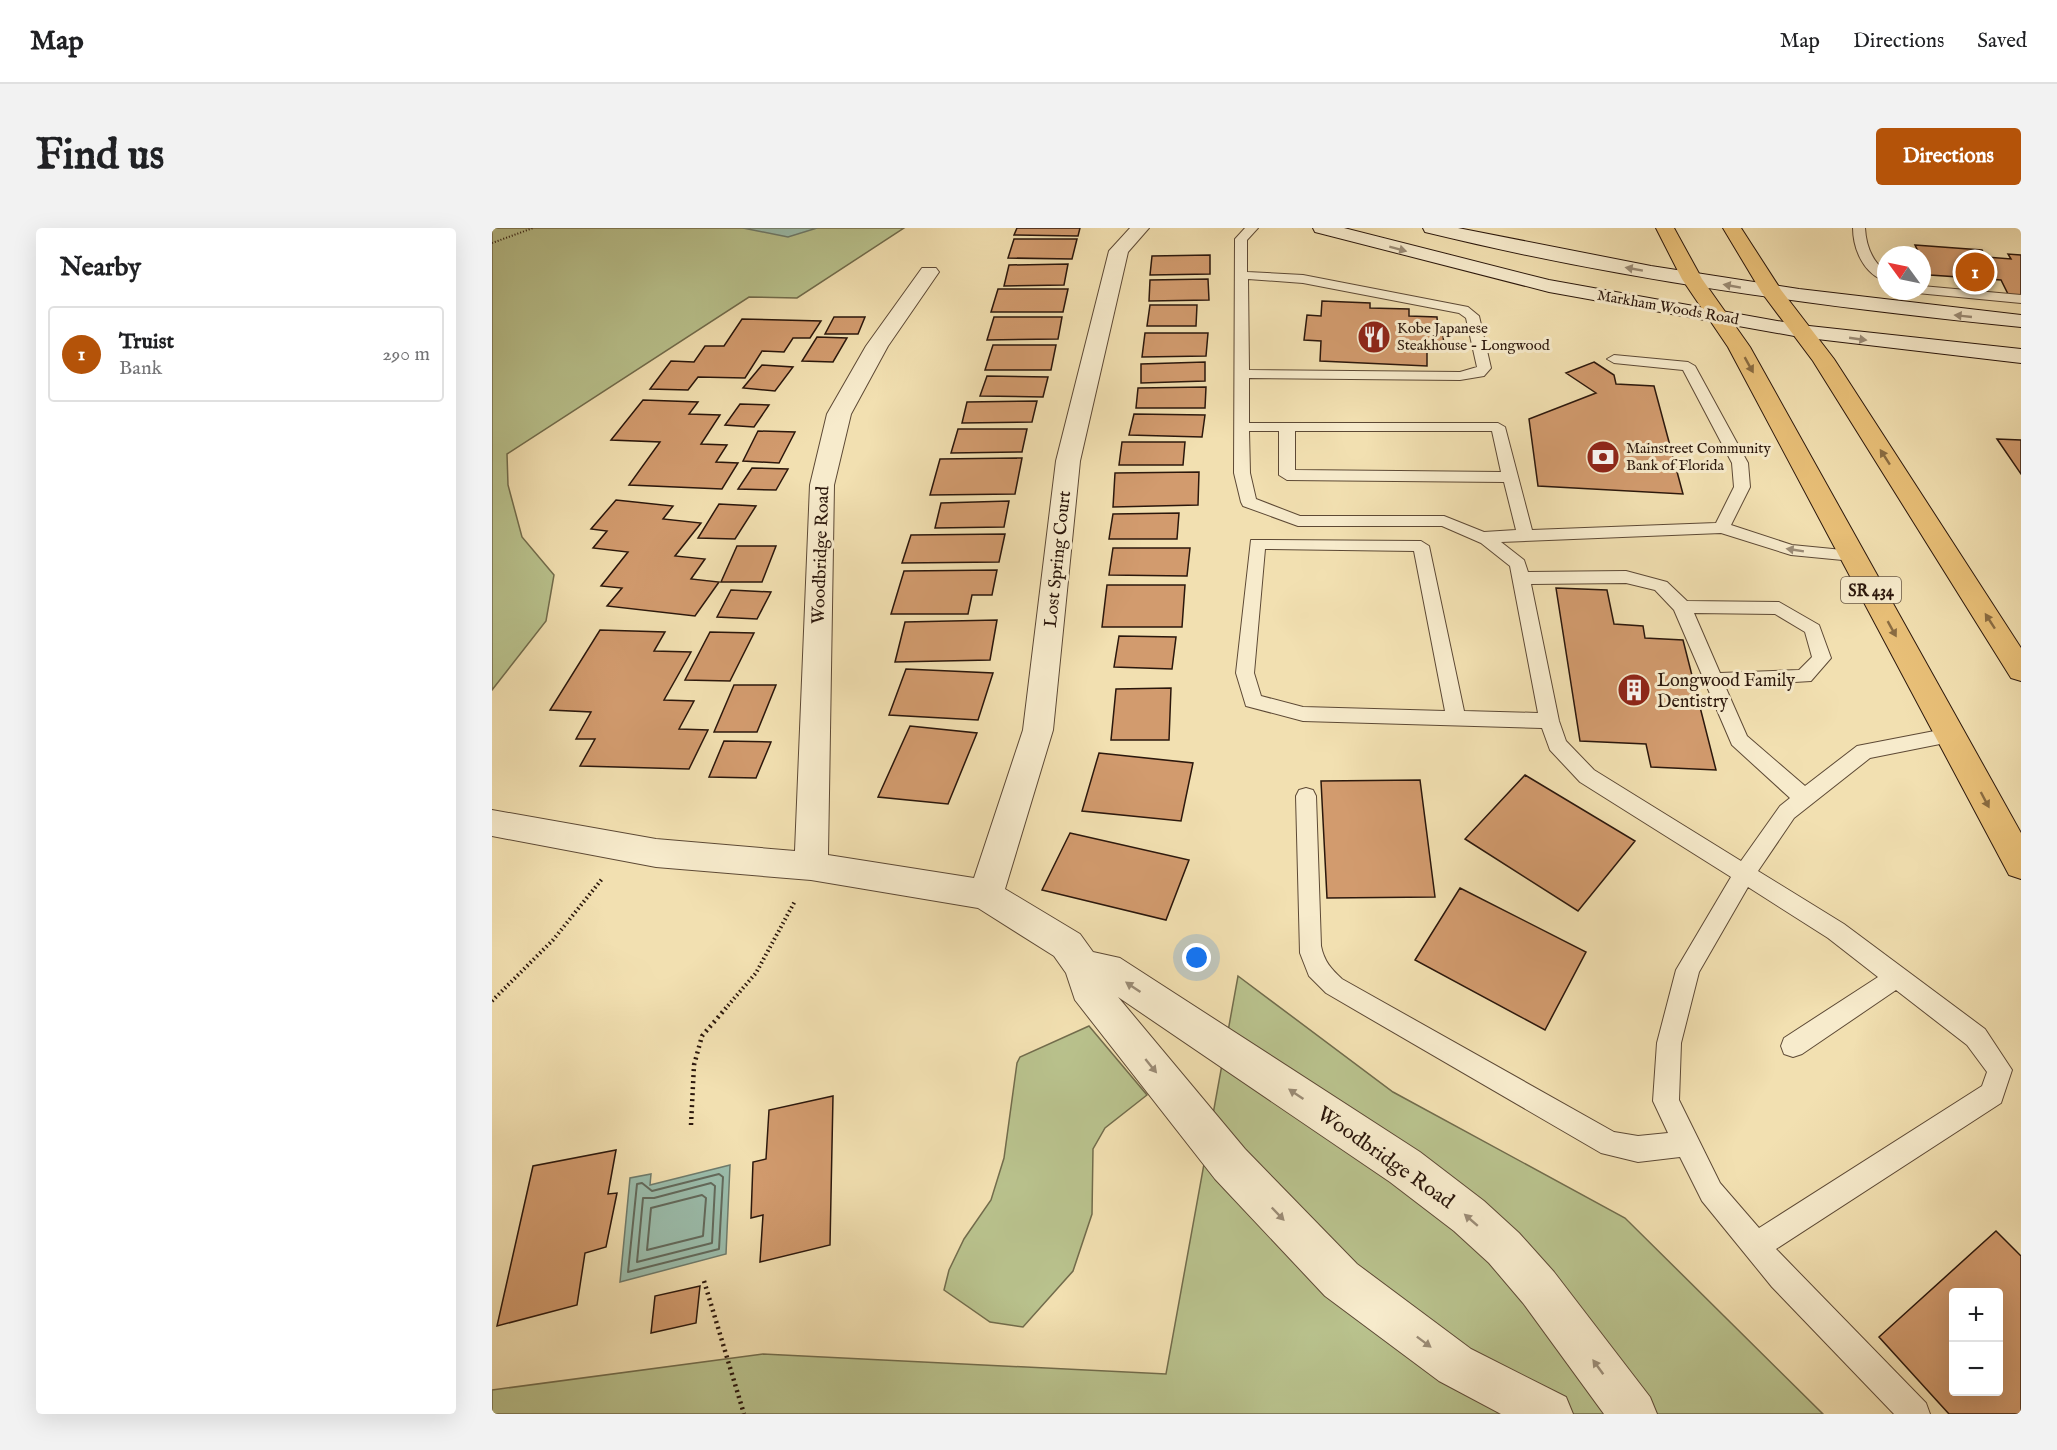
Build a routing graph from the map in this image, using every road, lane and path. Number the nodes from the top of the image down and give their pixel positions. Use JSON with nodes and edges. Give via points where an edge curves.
{"nodes":[{"id":1,"x":533,"y":228,"type":"edge"},
{"id":2,"x":1140,"y":228,"type":"edge"},
{"id":3,"x":1252,"y":228,"type":"edge"},
{"id":4,"x":1322,"y":228,"type":"edge"},
{"id":5,"x":1432,"y":228,"type":"edge"},
{"id":6,"x":1665,"y":228,"type":"edge"},
{"id":7,"x":1732,"y":228,"type":"edge"},
{"id":8,"x":1859,"y":228,"type":"edge"},
{"id":9,"x":492,"y":243,"type":"edge"},
{"id":10,"x":929,"y":272,"type":"dead end"},
{"id":11,"x":1877,"y":273,"type":"edge"},
{"id":12,"x":1241,"y":275,"type":"junction"},
{"id":13,"x":1692,"y":279,"type":"junction"},
{"id":14,"x":1931,"y":291,"type":"edge"},
{"id":15,"x":1772,"y":293,"type":"junction"},
{"id":16,"x":2021,"y":299,"type":"edge"},
{"id":17,"x":1717,"y":316,"type":"junction"},
{"id":18,"x":2021,"y":321,"type":"edge"},
{"id":19,"x":1800,"y":331,"type":"junction"},
{"id":20,"x":2021,"y":356,"type":"edge"},
{"id":21,"x":1614,"y":359,"type":"dead end"},
{"id":22,"x":1241,"y":374,"type":"junction"},
{"id":23,"x":1241,"y":427,"type":"junction"},
{"id":24,"x":1287,"y":427,"type":"junction"},
{"id":25,"x":1511,"y":477,"type":"junction"},
{"id":26,"x":1722,"y":528,"type":"junction"},
{"id":27,"x":1525,"y":535,"type":"junction"},
{"id":28,"x":1481,"y":537,"type":"junction"},
{"id":29,"x":1853,"y":556,"type":"junction"},
{"id":30,"x":1520,"y":578,"type":"junction"},
{"id":31,"x":1682,"y":607,"type":"junction"},
{"id":32,"x":2021,"y":671,"type":"edge"},
{"id":33,"x":1715,"y":680,"type":"junction"},
{"id":34,"x":1456,"y":719,"type":"junction"},
{"id":35,"x":1549,"y":721,"type":"junction"},
{"id":36,"x":1950,"y":735,"type":"junction"},
{"id":37,"x":1306,"y":796,"type":"dead end"},
{"id":38,"x":1804,"y":798,"type":"junction"},
{"id":39,"x":492,"y":823,"type":"edge"},
{"id":40,"x":627,"y":848,"type":"junction"},
{"id":41,"x":811,"y":866,"type":"junction"},
{"id":42,"x":2021,"y":866,"type":"edge"},
{"id":43,"x":1744,"y":874,"type":"junction"},
{"id":44,"x":986,"y":895,"type":"junction"},
{"id":45,"x":1083,"y":967,"type":"junction"},
{"id":46,"x":1897,"y":977,"type":"junction"},
{"id":47,"x":492,"y":1001,"type":"edge"},
{"id":48,"x":1793,"y":1046,"type":"dead end"},
{"id":49,"x":691,"y":1125,"type":"dead end"},
{"id":50,"x":1687,"y":1144,"type":"junction"},
{"id":51,"x":1756,"y":1246,"type":"junction"},
{"id":52,"x":704,"y":1281,"type":"dead end"},
{"id":53,"x":744,"y":1414,"type":"edge"},
{"id":54,"x":1548,"y":1414,"type":"edge"},
{"id":55,"x":1633,"y":1414,"type":"edge"},
{"id":56,"x":1915,"y":1414,"type":"edge"}],
"edges":[{"from":1,"to":9,"type":"path"},
{"from":2,"to":44,"type":"street","name":"Lost Spring Court","via":[[1119,251],[1068,461],[1038,730]]},
{"from":3,"to":12,"type":"lane","via":[[1241,239]]},
{"from":4,"to":17,"type":"street","name":"Markham Woods Road","one_way":true,"via":[[1549,286]]},
{"from":13,"to":5,"type":"street","name":"Markham Woods Road","one_way":true},
{"from":6,"to":13,"type":"main road","number":"SR 434"},
{"from":7,"to":15,"type":"main road"},
{"from":8,"to":11,"type":"lane","via":[[1858,240]]},
{"from":10,"to":41,"type":"street","name":"Woodbridge Road","via":[[877,346],[839,414],[822,485]]},
{"from":12,"to":22,"type":"lane"},
{"from":12,"to":22,"type":"lane","via":[[1303,279],[1463,310],[1472,316],[1484,368],[1479,373],[1460,376]]},
{"from":15,"to":13,"type":"street","name":"Markham Woods Road","one_way":true},
{"from":13,"to":17,"type":"main road","number":"SR 434"},
{"from":14,"to":16,"type":"lane"},
{"from":18,"to":15,"type":"street","name":"Markham Woods Road","one_way":true},
{"from":15,"to":19,"type":"main road"},
{"from":17,"to":19,"type":"street","name":"Markham Woods Road"},
{"from":17,"to":29,"type":"main road","number":"SR 434","one_way":true,"via":[[1739,347]]},
{"from":19,"to":20,"type":"street","name":"Markham Woods Road","one_way":true},
{"from":32,"to":19,"type":"main road","one_way":true,"via":[[1822,359]]},
{"from":21,"to":26,"type":"lane","via":[[1688,366],[1740,463],[1742,487]]},
{"from":22,"to":23,"type":"lane"},
{"from":23,"to":24,"type":"lane"},
{"from":23,"to":28,"type":"lane","via":[[1242,473],[1249,502],[1298,521],[1444,521]]},
{"from":24,"to":25,"type":"lane","via":[[1498,427]]},
{"from":24,"to":25,"type":"lane","via":[[1287,476]]},
{"from":25,"to":27,"type":"lane"},
{"from":26,"to":27,"type":"lane"},
{"from":29,"to":26,"type":"lane","one_way":true,"via":[[1791,550]]},
{"from":27,"to":28,"type":"lane"},
{"from":28,"to":30,"type":"lane","via":[[1518,564]]},
{"from":29,"to":36,"type":"main road","number":"SR 434","one_way":true},
{"from":30,"to":31,"type":"lane","via":[[1626,577],[1661,586]]},
{"from":30,"to":35,"type":"lane"},
{"from":31,"to":33,"type":"lane"},
{"from":31,"to":33,"type":"lane","via":[[1779,608],[1813,629],[1822,658],[1804,676]]},
{"from":33,"to":38,"type":"lane","via":[[1739,740]]},
{"from":34,"to":34,"type":"lane","via":[[1303,714],[1253,701],[1245,673],[1257,544],[1421,546]]},
{"from":34,"to":35,"type":"lane"},
{"from":35,"to":43,"type":"lane","via":[[1557,745],[1587,776]]},
{"from":36,"to":38,"type":"lane","via":[[1864,751]]},
{"from":36,"to":42,"type":"main road","number":"SR 434","one_way":true},
{"from":37,"to":50,"type":"lane","via":[[1310,946],[1312,960],[1321,975],[1344,992],[1610,1144],[1638,1149]]},
{"from":38,"to":43,"type":"lane","via":[[1787,812]]},
{"from":39,"to":40,"type":"street"},
{"from":40,"to":41,"type":"street"},
{"from":40,"to":47,"type":"path","via":[[553,940]]},
{"from":41,"to":44,"type":"street"},
{"from":41,"to":49,"type":"path","via":[[756,973],[702,1036],[694,1065]]},
{"from":43,"to":46,"type":"lane","via":[[1836,930]]},
{"from":43,"to":50,"type":"lane","via":[[1688,970],[1669,1043],[1666,1101]]},
{"from":44,"to":45,"type":"street","via":[[1067,945]]},
{"from":45,"to":54,"type":"street","one_way":true,"via":[[1088,988],[1230,1164],[1341,1280],[1455,1365]]},
{"from":55,"to":45,"type":"street","name":"Woodbridge Road","one_way":true,"via":[[1569,1326],[1503,1248],[1448,1199],[1107,969]]},
{"from":46,"to":48,"type":"lane"},
{"from":46,"to":51,"type":"lane","via":[[1976,1036],[2000,1070],[1992,1094]]},
{"from":50,"to":51,"type":"lane","via":[[1711,1192]]},
{"from":51,"to":56,"type":"lane"},
{"from":52,"to":53,"type":"path"}]}
